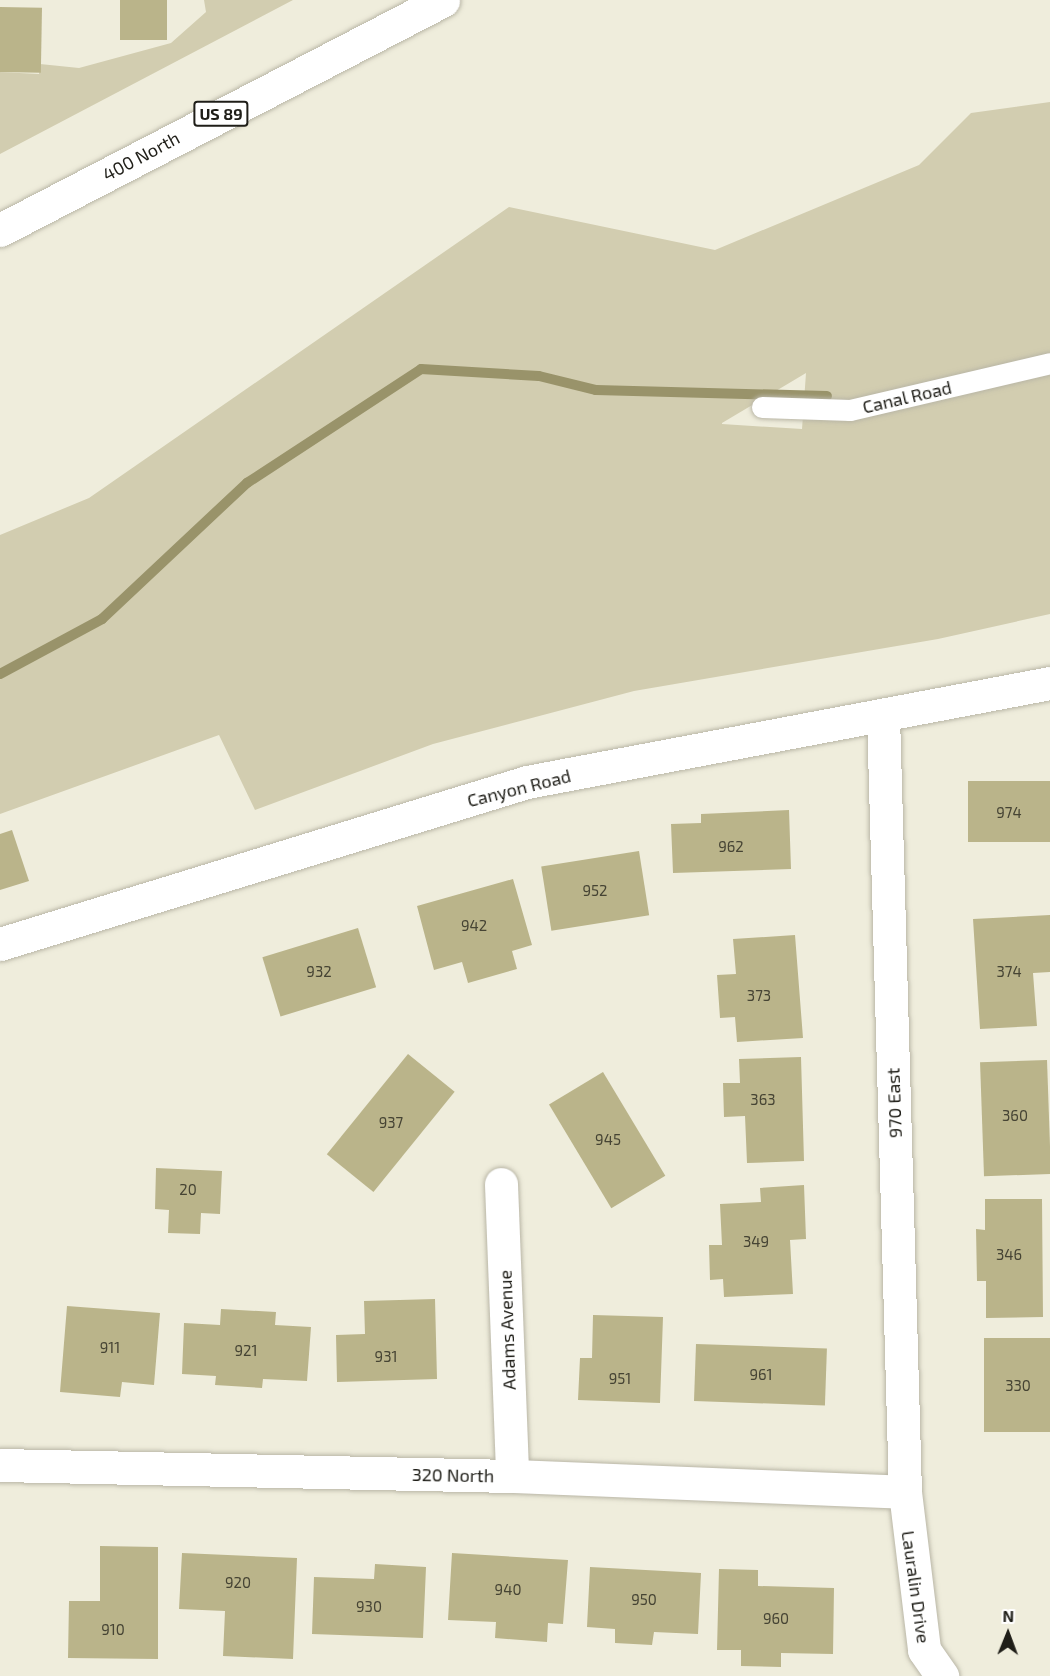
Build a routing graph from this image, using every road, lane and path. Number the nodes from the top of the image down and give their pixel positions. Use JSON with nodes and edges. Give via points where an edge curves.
{"nodes":[{"id":1,"x":443,"y":0,"type":"edge"},
{"id":2,"x":0,"y":230,"type":"edge"},
{"id":3,"x":1050,"y":363,"type":"edge"},
{"id":4,"x":762,"y":407,"type":"dead end"},
{"id":5,"x":1050,"y":683,"type":"edge"},
{"id":6,"x":884,"y":715,"type":"junction"},
{"id":7,"x":0,"y":944,"type":"edge"},
{"id":8,"x":501,"y":1184,"type":"dead end"},
{"id":9,"x":0,"y":1465,"type":"edge"},
{"id":10,"x":512,"y":1476,"type":"junction"},
{"id":11,"x":905,"y":1492,"type":"junction"},
{"id":12,"x":942,"y":1676,"type":"edge"}],
"edges":[{"from":1,"to":2,"type":"street","name":"400 North","number":"US 89"},
{"from":3,"to":4,"type":"lane","name":"Canal Road","via":[[850,410]]},
{"from":5,"to":6,"type":"street","name":"Canyon Road"},
{"from":6,"to":7,"type":"street","name":"Canyon Road","via":[[527,782]]},
{"from":6,"to":11,"type":"street","name":"970 East"},
{"from":8,"to":10,"type":"street","name":"Adams Avenue"},
{"from":9,"to":10,"type":"street","name":"320 North"},
{"from":10,"to":11,"type":"street","name":"320 North"},
{"from":11,"to":12,"type":"street","name":"Lauralin Drive","via":[[924,1650]]}]}
